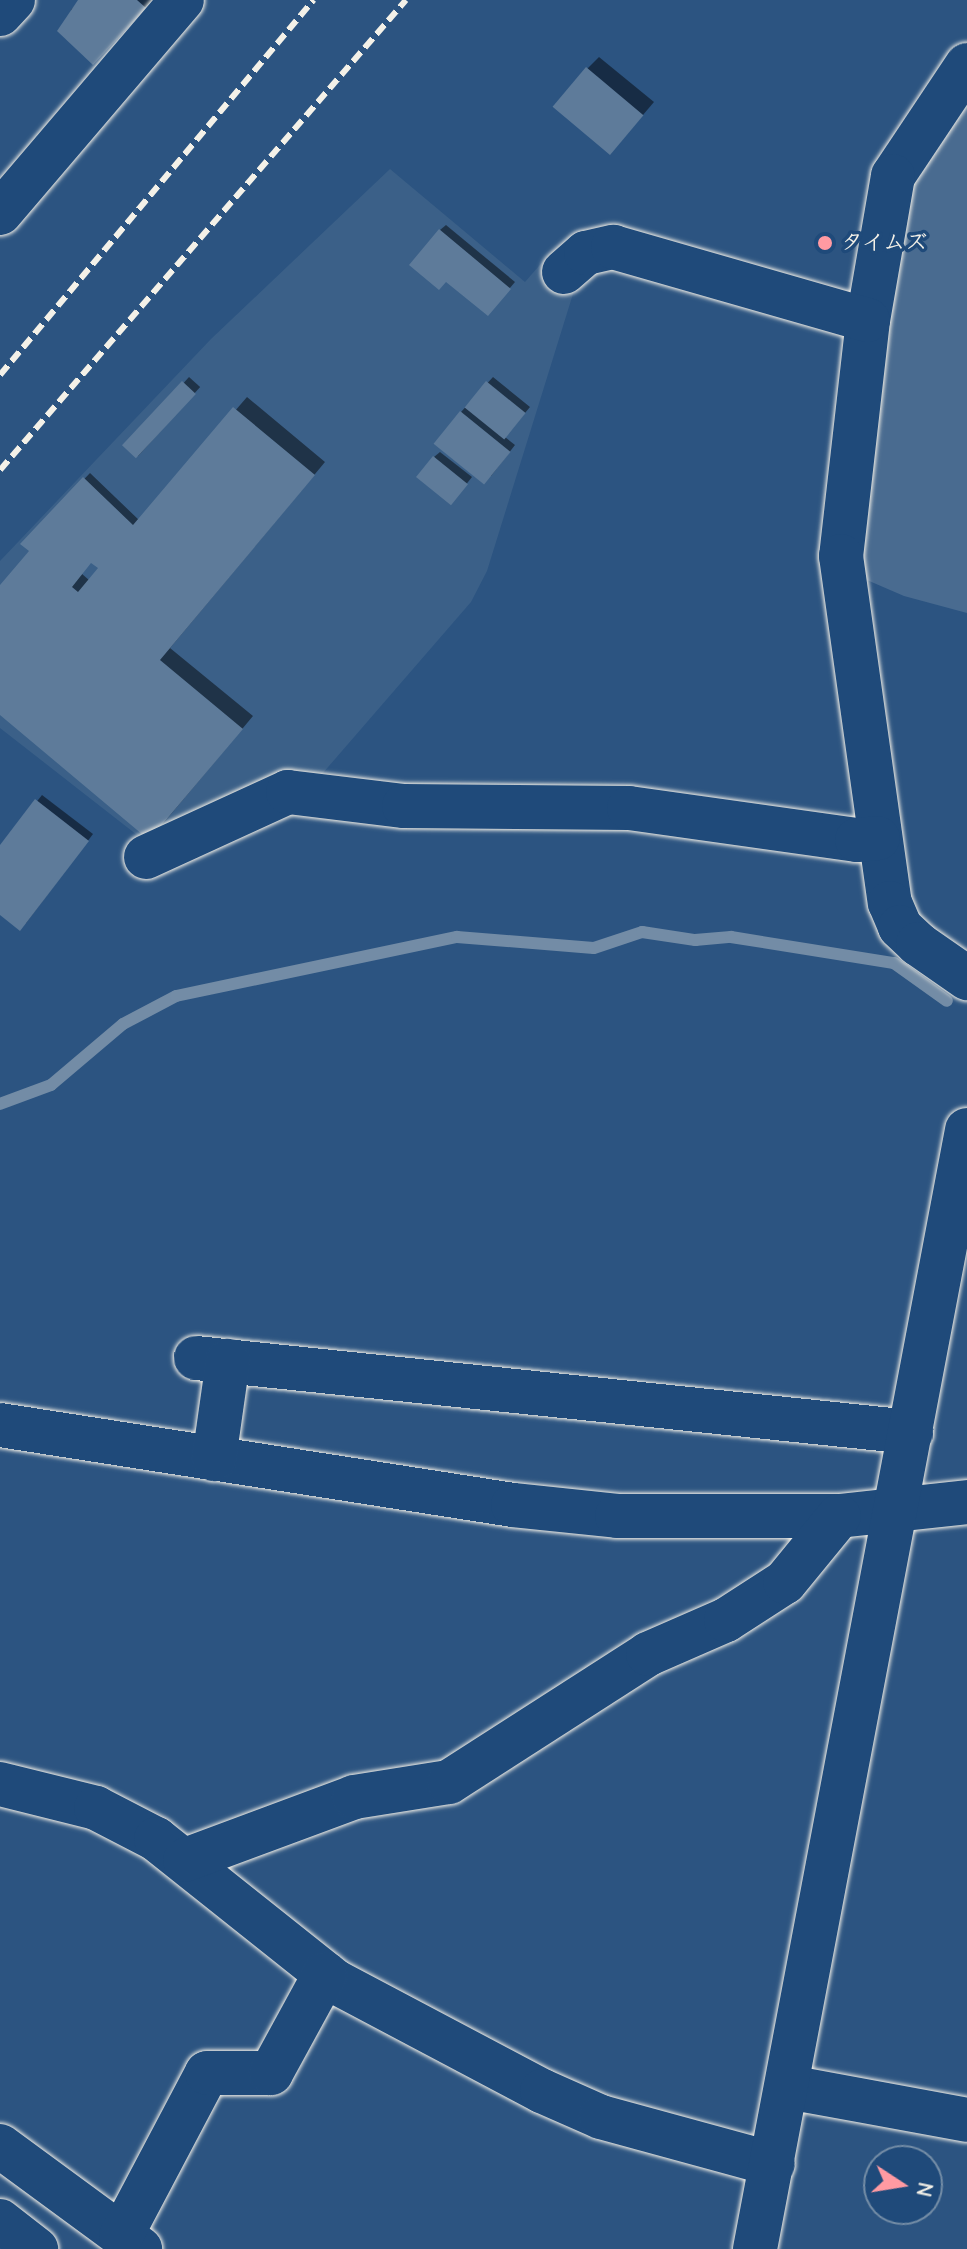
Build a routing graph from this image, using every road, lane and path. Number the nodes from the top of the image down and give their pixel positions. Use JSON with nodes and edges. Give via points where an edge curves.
{"nodes":[{"id":1,"x":13,"y":0,"type":"edge"},
{"id":2,"x":182,"y":0,"type":"edge"},
{"id":3,"x":0,"y":14,"type":"edge"},
{"id":4,"x":967,"y":65,"type":"edge"},
{"id":5,"x":0,"y":213,"type":"edge"},
{"id":6,"x":564,"y":272,"type":"dead end"},
{"id":7,"x":868,"y":320,"type":"junction"},
{"id":8,"x":878,"y":838,"type":"junction"},
{"id":9,"x":146,"y":857,"type":"dead end"},
{"id":10,"x":963,"y":975,"type":"edge"},
{"id":11,"x":967,"y":1130,"type":"edge"},
{"id":12,"x":0,"y":1425,"type":"edge"},
{"id":13,"x":911,"y":1432,"type":"junction"},
{"id":14,"x":214,"y":1459,"type":"junction"},
{"id":15,"x":967,"y":1502,"type":"edge"},
{"id":16,"x":897,"y":1509,"type":"junction"},
{"id":17,"x":839,"y":1516,"type":"junction"},
{"id":18,"x":0,"y":1784,"type":"edge"},
{"id":19,"x":185,"y":1860,"type":"junction"},
{"id":20,"x":325,"y":1974,"type":"junction"},
{"id":21,"x":788,"y":2087,"type":"junction"},
{"id":22,"x":967,"y":2120,"type":"edge"},
{"id":23,"x":0,"y":2146,"type":"edge"},
{"id":24,"x":773,"y":2164,"type":"junction"},
{"id":25,"x":0,"y":2221,"type":"edge"},
{"id":26,"x":130,"y":2243,"type":"edge"},
{"id":27,"x":36,"y":2249,"type":"edge"},
{"id":28,"x":755,"y":2249,"type":"edge"}],
"edges":[{"from":1,"to":3,"type":"street"},
{"from":2,"to":5,"type":"street"},
{"from":4,"to":7,"type":"street","via":[[893,176]]},
{"from":6,"to":7,"type":"street","via":[[586,253],[613,247]]},
{"from":7,"to":8,"type":"street","via":[[841,556]]},
{"from":8,"to":9,"type":"street","via":[[857,840],[629,808],[404,806],[288,792]]},
{"from":8,"to":10,"type":"street","via":[[900,927]]},
{"from":11,"to":13,"type":"street"},
{"from":12,"to":14,"type":"street"},
{"from":13,"to":14,"type":"street","via":[[212,1360]]},
{"from":13,"to":16,"type":"street"},
{"from":14,"to":17,"type":"street","via":[[617,1516]]},
{"from":15,"to":16,"type":"street"},
{"from":16,"to":17,"type":"street"},
{"from":16,"to":21,"type":"street"},
{"from":17,"to":19,"type":"street","via":[[785,1582],[726,1620],[648,1654],[449,1782],[354,1797]]},
{"from":18,"to":19,"type":"street","via":[[96,1808]]},
{"from":19,"to":20,"type":"street"},
{"from":20,"to":24,"type":"street","via":[[601,2117]]},
{"from":20,"to":26,"type":"street","via":[[271,2073],[207,2073]]},
{"from":21,"to":22,"type":"street"},
{"from":21,"to":24,"type":"street"},
{"from":23,"to":26,"type":"street"},
{"from":24,"to":28,"type":"street"},
{"from":25,"to":27,"type":"street"}]}
